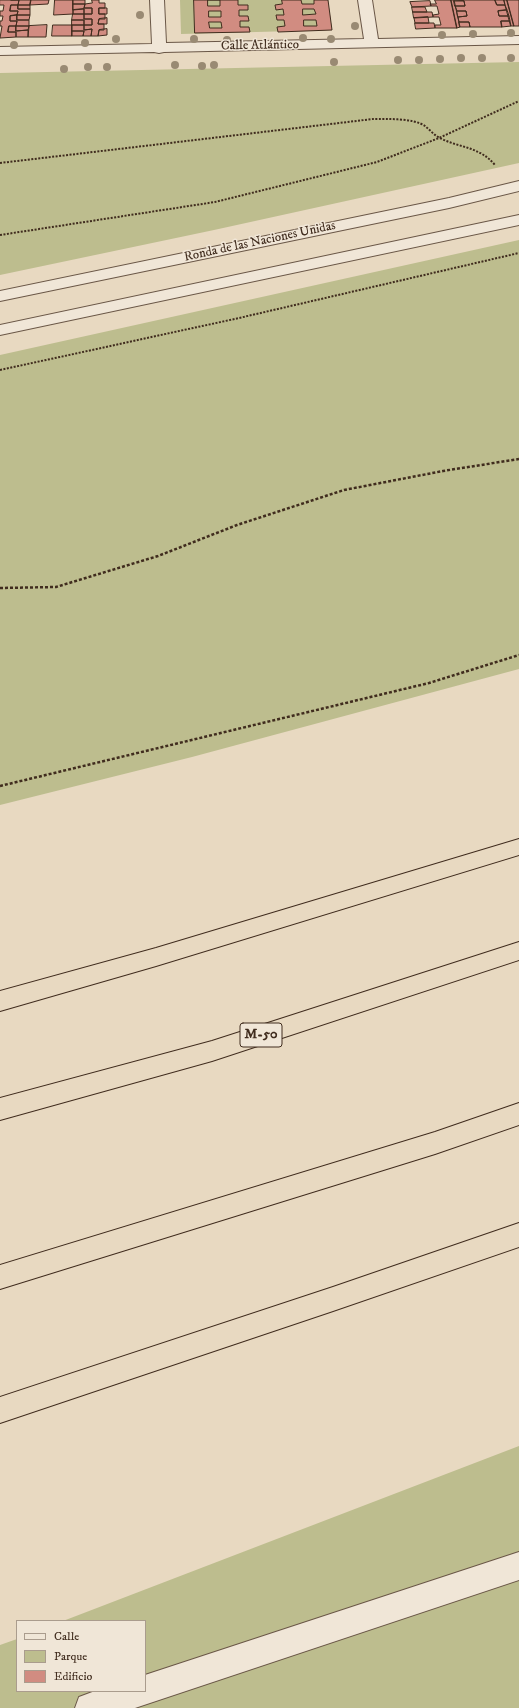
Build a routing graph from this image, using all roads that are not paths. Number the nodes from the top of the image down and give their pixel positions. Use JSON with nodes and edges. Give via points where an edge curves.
{"nodes":[{"id":1,"x":158,"y":0,"type":"edge"},
{"id":2,"x":365,"y":0,"type":"edge"},
{"id":3,"x":519,"y":40,"type":"edge"},
{"id":4,"x":372,"y":44,"type":"junction"},
{"id":5,"x":159,"y":48,"type":"junction"},
{"id":6,"x":0,"y":51,"type":"edge"},
{"id":7,"x":516,"y":187,"type":"edge"},
{"id":8,"x":519,"y":220,"type":"edge"},
{"id":9,"x":0,"y":296,"type":"edge"},
{"id":10,"x":0,"y":330,"type":"edge"},
{"id":11,"x":519,"y":847,"type":"edge"},
{"id":12,"x":519,"y":951,"type":"edge"},
{"id":13,"x":0,"y":1001,"type":"edge"},
{"id":14,"x":0,"y":1109,"type":"edge"},
{"id":15,"x":519,"y":1114,"type":"edge"},
{"id":16,"x":519,"y":1235,"type":"edge"},
{"id":17,"x":0,"y":1277,"type":"edge"},
{"id":18,"x":0,"y":1410,"type":"edge"},
{"id":19,"x":519,"y":1566,"type":"edge"},
{"id":20,"x":146,"y":1690,"type":"edge"},
{"id":21,"x":138,"y":1692,"type":"edge"},
{"id":22,"x":90,"y":1708,"type":"edge"}],
"edges":[{"from":1,"to":5,"type":"street"},
{"from":2,"to":4,"type":"street"},
{"from":3,"to":4,"type":"street","name":"Calle Atlántico"},
{"from":4,"to":5,"type":"street","name":"Calle Atlántico"},
{"from":5,"to":6,"type":"street","name":"Calle Atlántico"},
{"from":7,"to":9,"type":"street","name":"Ronda de las Naciones Unidas"},
{"from":8,"to":10,"type":"street"},
{"from":11,"to":13,"type":"highway","via":[[156,957]]},
{"from":12,"to":14,"type":"highway","number":"M-50","via":[[212,1052]]},
{"from":15,"to":17,"type":"highway","via":[[427,1146]]},
{"from":16,"to":18,"type":"highway"},
{"from":19,"to":20,"type":"street"},
{"from":21,"to":22,"type":"street"}]}
